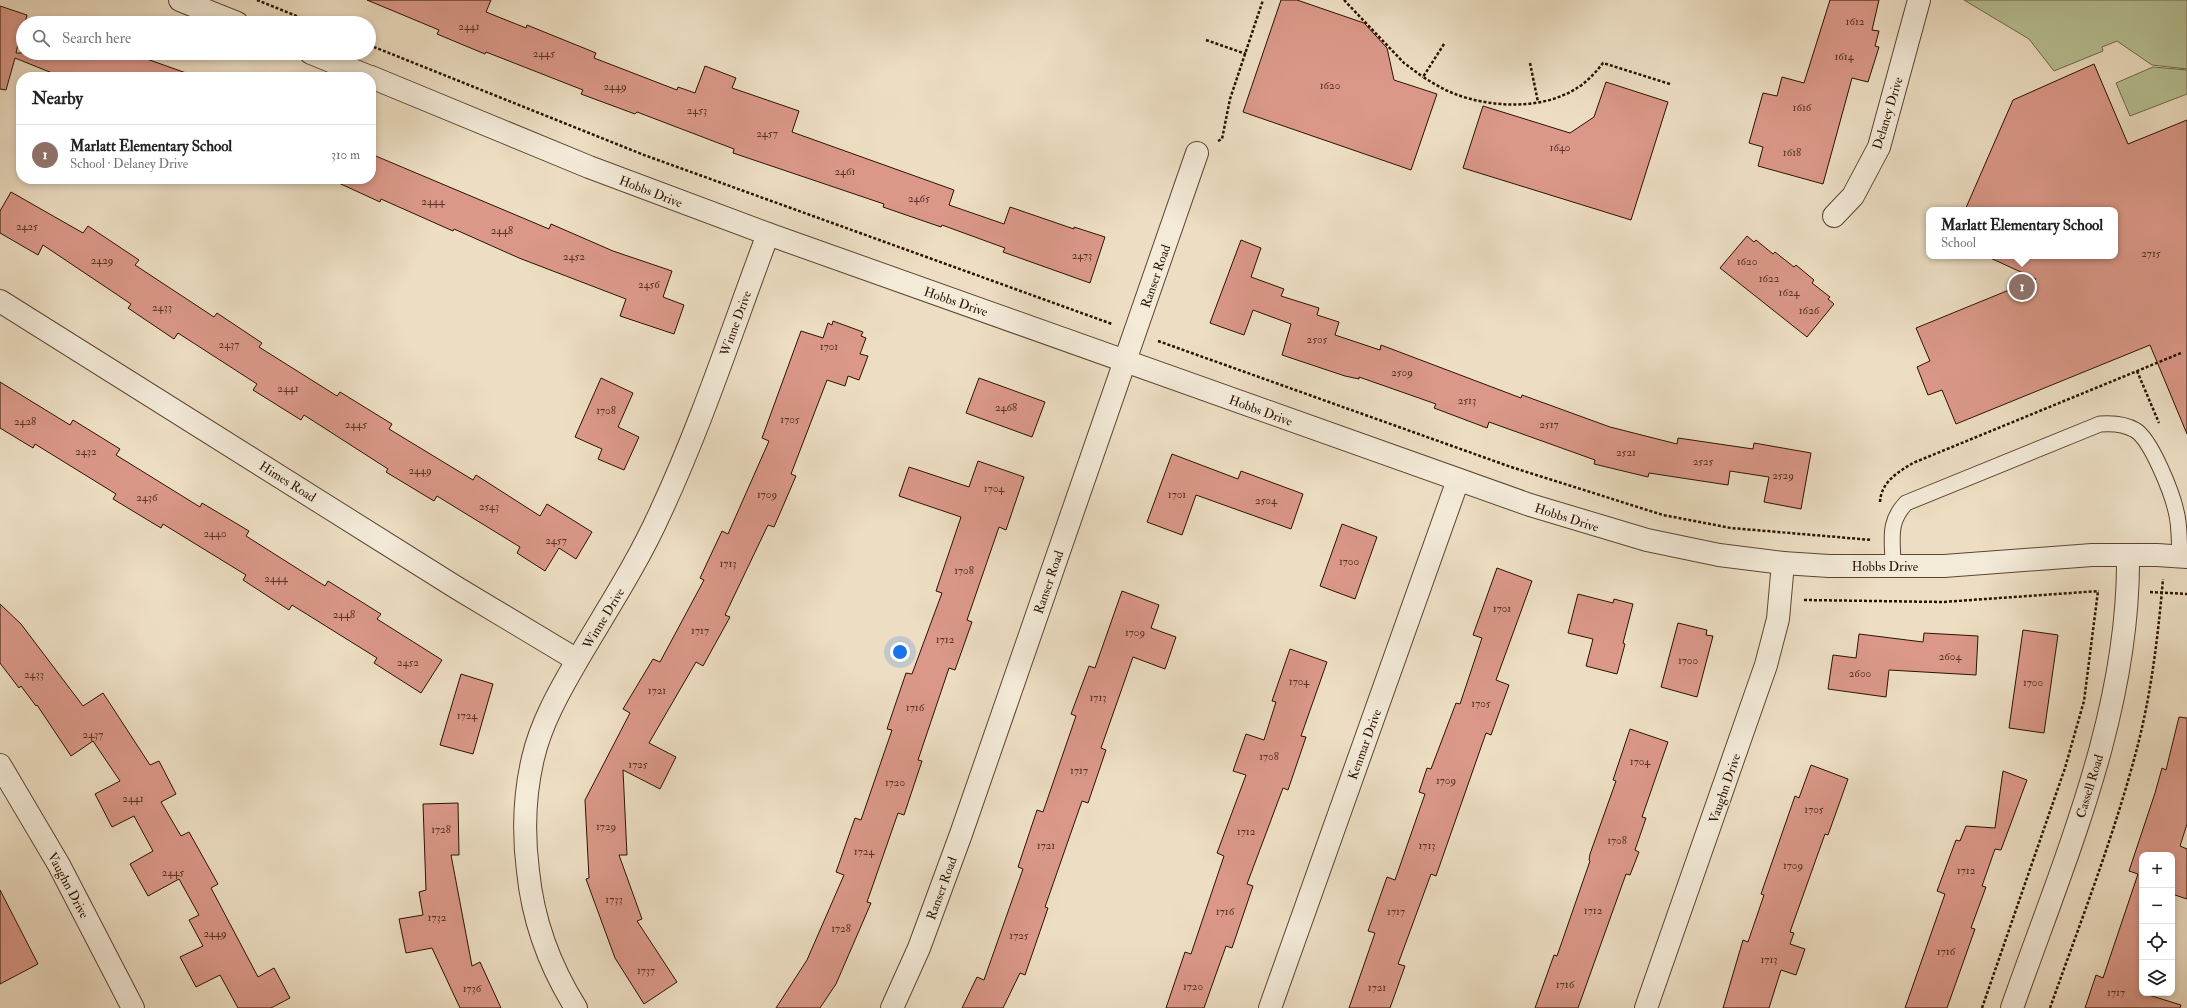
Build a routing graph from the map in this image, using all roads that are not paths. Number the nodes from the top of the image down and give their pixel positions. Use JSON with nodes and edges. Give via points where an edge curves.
{"nodes":[{"id":1,"x":180,"y":0,"type":"edge"},
{"id":2,"x":1919,"y":0,"type":"edge"},
{"id":3,"x":220,"y":16,"type":"edge"},
{"id":4,"x":328,"y":60,"type":"edge"},
{"id":5,"x":358,"y":72,"type":"edge"},
{"id":6,"x":376,"y":79,"type":"edge"},
{"id":7,"x":1197,"y":153,"type":"road end"},
{"id":8,"x":1834,"y":216,"type":"dead end"},
{"id":9,"x":768,"y":234,"type":"junction"},
{"id":10,"x":0,"y":301,"type":"edge"},
{"id":11,"x":1125,"y":361,"type":"junction"},
{"id":12,"x":1458,"y":480,"type":"junction"},
{"id":13,"x":2128,"y":555,"type":"junction"},
{"id":14,"x":2184,"y":557,"type":"edge"},
{"id":15,"x":1783,"y":563,"type":"junction"},
{"id":16,"x":1893,"y":566,"type":"junction"},
{"id":17,"x":577,"y":660,"type":"junction"},
{"id":18,"x":0,"y":765,"type":"edge"},
{"id":19,"x":133,"y":1008,"type":"edge"},
{"id":20,"x":576,"y":1008,"type":"edge"},
{"id":21,"x":892,"y":1008,"type":"edge"},
{"id":22,"x":1270,"y":1008,"type":"edge"},
{"id":23,"x":1646,"y":1008,"type":"edge"},
{"id":24,"x":2012,"y":1008,"type":"edge"}],
"edges":[{"from":1,"to":3,"type":"street"},
{"from":2,"to":8,"type":"street","name":"Delaney Drive","via":[[1879,147],[1853,196]]},
{"from":4,"to":5,"type":"street","name":"Hobbs Drive"},
{"from":6,"to":9,"type":"street","name":"Hobbs Drive","via":[[589,167]]},
{"from":7,"to":11,"type":"street","name":"Ranser Road"},
{"from":9,"to":11,"type":"street","name":"Hobbs Drive"},
{"from":9,"to":17,"type":"street","name":"Winne Drive","via":[[668,495],[632,569]]},
{"from":10,"to":17,"type":"street","name":"Himes Road","via":[[451,584]]},
{"from":11,"to":12,"type":"street","name":"Hobbs Drive"},
{"from":11,"to":21,"type":"street","name":"Ranser Road","via":[[931,917],[908,976]]},
{"from":12,"to":15,"type":"street","name":"Hobbs Drive","via":[[1577,521],[1646,540],[1719,555]]},
{"from":12,"to":22,"type":"street","name":"Kenmar Drive"},
{"from":13,"to":14,"type":"street","name":"Hobbs Drive"},
{"from":13,"to":16,"type":"street","name":"Hobbs Drive","via":[[1944,566]]},
{"from":13,"to":24,"type":"street","name":"Cassell Road","via":[[2126,616],[2116,685],[2097,760]]},
{"from":14,"to":16,"type":"lane","via":[[2176,511],[2149,445],[2136,430],[2115,424],[2100,424],[1906,503],[1897,512],[1893,521]]},
{"from":15,"to":16,"type":"street","name":"Hobbs Drive"},
{"from":15,"to":23,"type":"street","name":"Vaughn Drive","via":[[1774,637],[1766,665]]},
{"from":17,"to":20,"type":"street","name":"Winne Drive","via":[[550,710],[533,756],[525,800],[524,825],[528,879],[540,936],[551,964]]},
{"from":18,"to":19,"type":"street","name":"Vaughn Drive","via":[[59,865]]}]}
